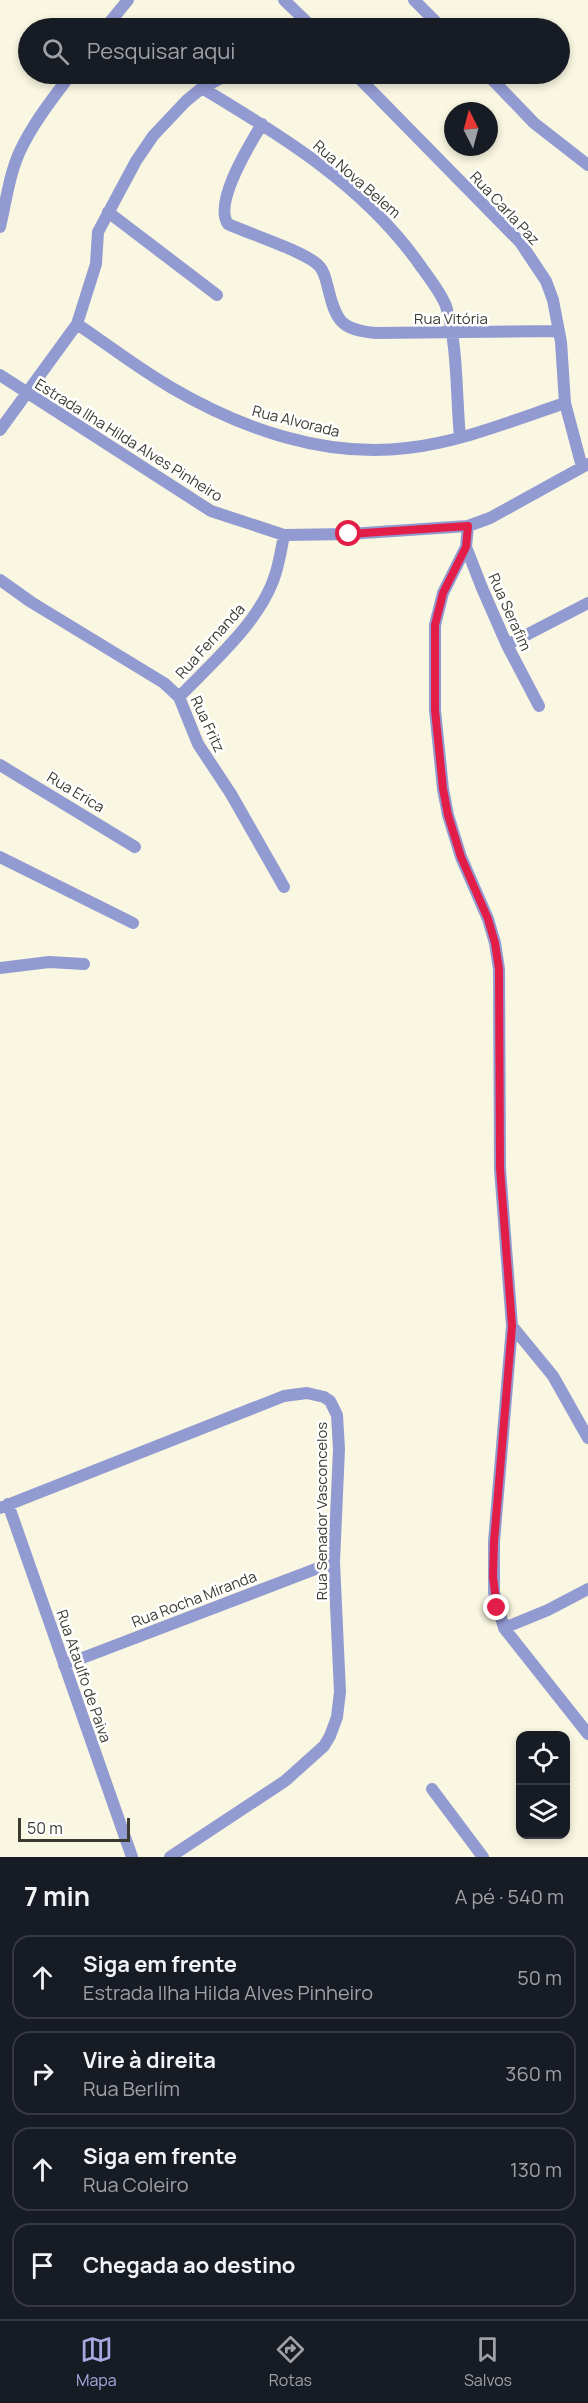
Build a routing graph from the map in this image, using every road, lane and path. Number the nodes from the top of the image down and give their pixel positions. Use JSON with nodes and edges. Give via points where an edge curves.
{"nodes":[{"id":1,"x":128,"y":0,"type":"edge"},
{"id":2,"x":284,"y":0,"type":"edge"},
{"id":3,"x":414,"y":0,"type":"edge"},
{"id":4,"x":113,"y":18,"type":"edge"},
{"id":5,"x":303,"y":18,"type":"edge"},
{"id":6,"x":432,"y":18,"type":"edge"},
{"id":7,"x":64,"y":84,"type":"edge"},
{"id":8,"x":210,"y":84,"type":"edge"},
{"id":9,"x":366,"y":84,"type":"edge"},
{"id":10,"x":497,"y":84,"type":"edge"},
{"id":11,"x":202,"y":88,"type":"junction"},
{"id":12,"x":262,"y":124,"type":"junction"},
{"id":13,"x":588,"y":165,"type":"edge"},
{"id":14,"x":108,"y":213,"type":"junction"},
{"id":15,"x":0,"y":227,"type":"edge"},
{"id":16,"x":218,"y":295,"type":"dead end"},
{"id":17,"x":77,"y":324,"type":"junction"},
{"id":18,"x":559,"y":331,"type":"junction"},
{"id":19,"x":452,"y":333,"type":"junction"},
{"id":20,"x":0,"y":375,"type":"edge"},
{"id":21,"x":27,"y":394,"type":"junction"},
{"id":22,"x":565,"y":403,"type":"junction"},
{"id":23,"x":0,"y":430,"type":"edge"},
{"id":24,"x":460,"y":437,"type":"junction"},
{"id":25,"x":585,"y":465,"type":"edge"},
{"id":26,"x":468,"y":526,"type":"junction"},
{"id":27,"x":284,"y":535,"type":"junction"},
{"id":28,"x":466,"y":547,"type":"junction"},
{"id":29,"x":0,"y":580,"type":"edge"},
{"id":30,"x":588,"y":603,"type":"edge"},
{"id":31,"x":507,"y":645,"type":"junction"},
{"id":32,"x":179,"y":697,"type":"junction"},
{"id":33,"x":539,"y":706,"type":"dead end"},
{"id":34,"x":0,"y":765,"type":"edge"},
{"id":35,"x":135,"y":847,"type":"dead end"},
{"id":36,"x":0,"y":857,"type":"edge"},
{"id":37,"x":284,"y":887,"type":"dead end"},
{"id":38,"x":133,"y":923,"type":"dead end"},
{"id":39,"x":84,"y":964,"type":"dead end"},
{"id":40,"x":0,"y":968,"type":"edge"},
{"id":41,"x":512,"y":1326,"type":"junction"},
{"id":42,"x":588,"y":1438,"type":"edge"},
{"id":43,"x":4,"y":1506,"type":"edge"},
{"id":44,"x":334,"y":1562,"type":"junction"},
{"id":45,"x":588,"y":1589,"type":"edge"},
{"id":46,"x":504,"y":1628,"type":"junction"},
{"id":47,"x":64,"y":1665,"type":"junction"},
{"id":48,"x":588,"y":1734,"type":"edge"},
{"id":49,"x":432,"y":1790,"type":"dead end"},
{"id":50,"x":132,"y":1857,"type":"edge"},
{"id":51,"x":170,"y":1857,"type":"edge"},
{"id":52,"x":483,"y":1857,"type":"edge"}],
"edges":[{"from":1,"to":4,"type":"street"},
{"from":2,"to":5,"type":"street"},
{"from":3,"to":6,"type":"street"},
{"from":7,"to":15,"type":"street","via":[[19,153]]},
{"from":8,"to":11,"type":"street"},
{"from":9,"to":18,"type":"street","name":"Rua Carla Paz","via":[[525,248],[546,281]]},
{"from":10,"to":13,"type":"street","via":[[542,131]]},
{"from":11,"to":12,"type":"street","name":"Rua Nova Belem"},
{"from":11,"to":14,"type":"street","via":[[153,136]]},
{"from":12,"to":19,"type":"street","name":"Rua Nova Belem","via":[[329,172],[403,240],[445,304]]},
{"from":12,"to":19,"type":"street","name":"Rua Vitória","via":[[227,195],[224,208],[228,224],[299,253],[320,266],[334,310],[344,326],[376,333]]},
{"from":14,"to":16,"type":"street"},
{"from":14,"to":17,"type":"street","via":[[98,232],[96,264]]},
{"from":17,"to":21,"type":"street"},
{"from":17,"to":24,"type":"street","name":"Rua Alvorada","via":[[170,387],[260,430],[337,448],[376,450]]},
{"from":18,"to":19,"type":"street","name":"Rua Vitória"},
{"from":18,"to":22,"type":"street","name":"Rua Carla Paz"},
{"from":19,"to":24,"type":"street","name":"Rua Nova Belem"},
{"from":20,"to":21,"type":"street","name":"Estrada Ilha Hilda Alves Pinheiro"},
{"from":21,"to":23,"type":"street"},
{"from":21,"to":27,"type":"street","name":"Estrada Ilha Hilda Alves Pinheiro","via":[[211,511]]},
{"from":22,"to":24,"type":"street","name":"Rua Alvorada"},
{"from":22,"to":25,"type":"street","name":"Rua Carla Paz"},
{"from":25,"to":26,"type":"street","name":"Estrada Ilha Hilda Alves Pinheiro","via":[[490,518]]},
{"from":26,"to":27,"type":"street","name":"Estrada Ilha Hilda Alves Pinheiro"},
{"from":26,"to":28,"type":"street","name":"Rua Serafim"},
{"from":27,"to":32,"type":"street","name":"Rua Fernanda","via":[[273,581],[260,606]]},
{"from":28,"to":31,"type":"street","name":"Rua Serafim"},
{"from":28,"to":41,"type":"street","via":[[443,593],[435,625],[435,710],[448,815],[488,919],[499,969],[500,1168]]},
{"from":29,"to":32,"type":"street","name":"Rua Fritz","via":[[164,683]]},
{"from":30,"to":31,"type":"street"},
{"from":31,"to":33,"type":"street","name":"Rua Serafim"},
{"from":32,"to":37,"type":"street","name":"Rua Fritz","via":[[198,744]]},
{"from":34,"to":35,"type":"street","name":"Rua Erica"},
{"from":36,"to":38,"type":"street"},
{"from":39,"to":40,"type":"street","via":[[49,962]]},
{"from":41,"to":42,"type":"street","via":[[553,1376]]},
{"from":41,"to":46,"type":"street","via":[[493,1562],[494,1592]]},
{"from":43,"to":44,"type":"street","name":"Rua Senador Vasconcelos","via":[[251,1408],[284,1396],[307,1393],[330,1401],[338,1421]]},
{"from":43,"to":47,"type":"street","name":"Rua Ataulfo de Paiva"},
{"from":44,"to":47,"type":"street","name":"Rua Rocha Miranda"},
{"from":44,"to":51,"type":"street","name":"Rua Senador Vasconcelos","via":[[340,1692],[330,1736],[285,1781]]},
{"from":45,"to":46,"type":"street"},
{"from":46,"to":48,"type":"street"},
{"from":47,"to":50,"type":"street","name":"Rua Ataulfo de Paiva"},
{"from":49,"to":52,"type":"street"}]}
